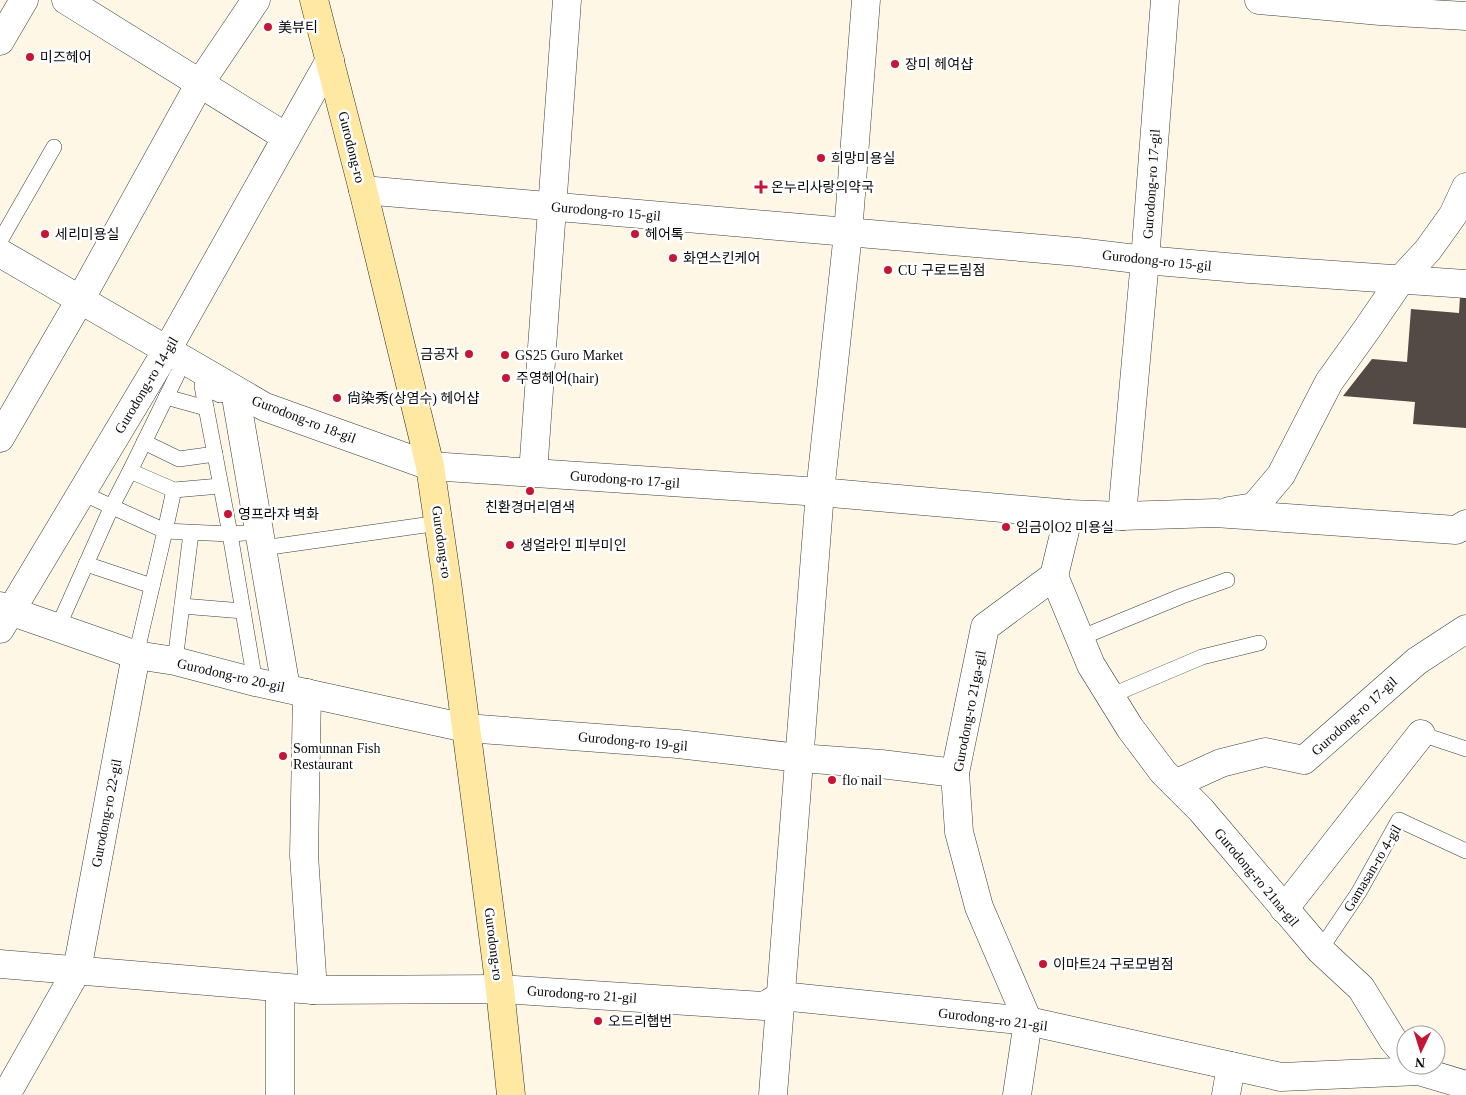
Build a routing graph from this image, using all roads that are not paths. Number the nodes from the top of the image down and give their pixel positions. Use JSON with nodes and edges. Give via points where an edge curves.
{"nodes":[{"id":1,"x":24,"y":0,"type":"edge"},
{"id":2,"x":66,"y":0,"type":"edge"},
{"id":3,"x":256,"y":0,"type":"edge"},
{"id":4,"x":314,"y":0,"type":"edge"},
{"id":5,"x":567,"y":0,"type":"edge"},
{"id":6,"x":866,"y":0,"type":"edge"},
{"id":7,"x":1165,"y":0,"type":"edge"},
{"id":8,"x":1259,"y":0,"type":"edge"},
{"id":9,"x":1466,"y":16,"type":"edge"},
{"id":10,"x":0,"y":41,"type":"edge"},
{"id":11,"x":330,"y":60,"type":"junction"},
{"id":12,"x":200,"y":82,"type":"junction"},
{"id":13,"x":286,"y":137,"type":"junction"},
{"id":14,"x":54,"y":147,"type":"dead end"},
{"id":15,"x":1466,"y":187,"type":"edge"},
{"id":16,"x":363,"y":190,"type":"junction"},
{"id":17,"x":552,"y":207,"type":"junction"},
{"id":18,"x":848,"y":233,"type":"junction"},
{"id":19,"x":0,"y":241,"type":"edge"},
{"id":20,"x":0,"y":253,"type":"edge"},
{"id":21,"x":1145,"y":260,"type":"junction"},
{"id":22,"x":1402,"y":278,"type":"junction"},
{"id":23,"x":1466,"y":284,"type":"edge"},
{"id":24,"x":80,"y":300,"type":"junction"},
{"id":25,"x":167,"y":363,"type":"junction"},
{"id":26,"x":202,"y":386,"type":"junction"},
{"id":27,"x":236,"y":397,"type":"junction"},
{"id":28,"x":166,"y":398,"type":"junction"},
{"id":29,"x":206,"y":408,"type":"junction"},
{"id":30,"x":0,"y":438,"type":"edge"},
{"id":31,"x":144,"y":442,"type":"junction"},
{"id":32,"x":215,"y":454,"type":"junction"},
{"id":33,"x":430,"y":466,"type":"junction"},
{"id":34,"x":130,"y":471,"type":"junction"},
{"id":35,"x":532,"y":473,"type":"junction"},
{"id":36,"x":220,"y":486,"type":"junction"},
{"id":37,"x":174,"y":490,"type":"junction"},
{"id":38,"x":82,"y":492,"type":"junction"},
{"id":39,"x":820,"y":492,"type":"junction"},
{"id":40,"x":112,"y":506,"type":"junction"},
{"id":41,"x":1215,"y":513,"type":"junction"},
{"id":42,"x":1069,"y":514,"type":"junction"},
{"id":43,"x":1122,"y":516,"type":"junction"},
{"id":44,"x":440,"y":523,"type":"junction"},
{"id":45,"x":1466,"y":524,"type":"edge"},
{"id":46,"x":165,"y":531,"type":"junction"},
{"id":47,"x":190,"y":533,"type":"junction"},
{"id":48,"x":230,"y":534,"type":"junction"},
{"id":49,"x":261,"y":540,"type":"junction"},
{"id":50,"x":86,"y":564,"type":"junction"},
{"id":51,"x":1054,"y":576,"type":"junction"},
{"id":52,"x":1227,"y":580,"type":"dead end"},
{"id":53,"x":152,"y":586,"type":"junction"},
{"id":54,"x":182,"y":606,"type":"junction"},
{"id":55,"x":243,"y":612,"type":"junction"},
{"id":56,"x":3,"y":616,"type":"edge"},
{"id":57,"x":58,"y":627,"type":"junction"},
{"id":58,"x":1466,"y":629,"type":"edge"},
{"id":59,"x":1080,"y":638,"type":"junction"},
{"id":60,"x":1258,"y":643,"type":"dead end"},
{"id":61,"x":136,"y":655,"type":"junction"},
{"id":62,"x":175,"y":661,"type":"junction"},
{"id":63,"x":255,"y":682,"type":"junction"},
{"id":64,"x":296,"y":691,"type":"junction"},
{"id":65,"x":1110,"y":696,"type":"junction"},
{"id":66,"x":466,"y":728,"type":"junction"},
{"id":67,"x":1421,"y":734,"type":"joint"},
{"id":68,"x":1466,"y":750,"type":"edge"},
{"id":69,"x":799,"y":758,"type":"junction"},
{"id":70,"x":955,"y":773,"type":"junction"},
{"id":71,"x":1175,"y":784,"type":"junction"},
{"id":72,"x":1466,"y":851,"type":"edge"},
{"id":73,"x":1284,"y":909,"type":"junction"},
{"id":74,"x":1320,"y":950,"type":"junction"},
{"id":75,"x":0,"y":964,"type":"edge"},
{"id":76,"x":77,"y":970,"type":"junction"},
{"id":77,"x":280,"y":988,"type":"junction"},
{"id":78,"x":500,"y":989,"type":"junction"},
{"id":79,"x":313,"y":990,"type":"junction"},
{"id":80,"x":781,"y":996,"type":"junction"},
{"id":81,"x":1028,"y":1021,"type":"junction"},
{"id":82,"x":1396,"y":1044,"type":"edge"},
{"id":83,"x":1231,"y":1066,"type":"junction"},
{"id":84,"x":1396,"y":1066,"type":"edge"},
{"id":85,"x":1441,"y":1075,"type":"edge"},
{"id":86,"x":1466,"y":1085,"type":"edge"},
{"id":87,"x":6,"y":1095,"type":"edge"},
{"id":88,"x":280,"y":1095,"type":"edge"},
{"id":89,"x":511,"y":1095,"type":"edge"},
{"id":90,"x":773,"y":1095,"type":"edge"},
{"id":91,"x":1017,"y":1095,"type":"edge"},
{"id":92,"x":1226,"y":1095,"type":"edge"}],
"edges":[{"from":1,"to":10,"type":"street"},
{"from":2,"to":12,"type":"street"},
{"from":3,"to":12,"type":"street"},
{"from":4,"to":11,"type":"main road","name":"Gurodong-ro"},
{"from":5,"to":17,"type":"street"},
{"from":6,"to":18,"type":"street"},
{"from":7,"to":21,"type":"street","name":"Gurodong-ro 17-gil"},
{"from":8,"to":9,"type":"street","via":[[1380,12]]},
{"from":11,"to":13,"type":"street","name":"Gurodong-ro 14-gil"},
{"from":11,"to":16,"type":"main road","name":"Gurodong-ro"},
{"from":12,"to":13,"type":"street"},
{"from":12,"to":24,"type":"street"},
{"from":13,"to":25,"type":"street","name":"Gurodong-ro 14-gil"},
{"from":14,"to":19,"type":"lane"},
{"from":15,"to":22,"type":"street","name":"Gurodong-ro 17-gil","via":[[1453,215],[1428,250]]},
{"from":16,"to":17,"type":"street","name":"Gurodong-ro 15-gil"},
{"from":16,"to":33,"type":"main road","name":"Gurodong-ro"},
{"from":17,"to":18,"type":"street","name":"Gurodong-ro 15-gil"},
{"from":17,"to":35,"type":"street"},
{"from":18,"to":21,"type":"street","name":"Gurodong-ro 15-gil"},
{"from":18,"to":39,"type":"street"},
{"from":20,"to":24,"type":"street","name":"Gurodong-ro 18-gil"},
{"from":21,"to":22,"type":"street","name":"Gurodong-ro 15-gil"},
{"from":21,"to":43,"type":"street","name":"Gurodong-ro 17-gil"},
{"from":22,"to":23,"type":"street","name":"Gurodong-ro 15-gil"},
{"from":22,"to":41,"type":"street","name":"Gurodong-ro 17-gil","via":[[1329,382],[1281,475],[1254,506]]},
{"from":24,"to":25,"type":"street","name":"Gurodong-ro 18-gil"},
{"from":24,"to":30,"type":"street"},
{"from":25,"to":26,"type":"lane"},
{"from":25,"to":27,"type":"street","name":"Gurodong-ro 18-gil"},
{"from":25,"to":28,"type":"lane"},
{"from":25,"to":38,"type":"street","name":"Gurodong-ro 14-gil"},
{"from":26,"to":27,"type":"lane"},
{"from":26,"to":29,"type":"lane"},
{"from":27,"to":33,"type":"street","name":"Gurodong-ro 18-gil"},
{"from":27,"to":49,"type":"street"},
{"from":28,"to":29,"type":"lane"},
{"from":28,"to":31,"type":"lane"},
{"from":29,"to":32,"type":"lane"},
{"from":31,"to":32,"type":"lane","via":[[179,459]]},
{"from":31,"to":34,"type":"lane"},
{"from":32,"to":36,"type":"lane"},
{"from":33,"to":35,"type":"street","name":"Gurodong-ro 17-gil"},
{"from":33,"to":44,"type":"main road","name":"Gurodong-ro"},
{"from":34,"to":37,"type":"lane"},
{"from":34,"to":40,"type":"lane"},
{"from":35,"to":39,"type":"street","name":"Gurodong-ro 17-gil"},
{"from":36,"to":37,"type":"lane"},
{"from":36,"to":48,"type":"lane"},
{"from":37,"to":46,"type":"lane"},
{"from":38,"to":40,"type":"lane"},
{"from":38,"to":56,"type":"street","name":"Gurodong-ro 14-gil"},
{"from":39,"to":42,"type":"street","name":"Gurodong-ro 17-gil"},
{"from":39,"to":69,"type":"street"},
{"from":40,"to":46,"type":"lane"},
{"from":40,"to":50,"type":"lane"},
{"from":41,"to":43,"type":"street","name":"Gurodong-ro 17-gil"},
{"from":41,"to":45,"type":"street","name":"Gurodong-ro 17-gil","via":[[1456,530]]},
{"from":42,"to":43,"type":"street","name":"Gurodong-ro 17-gil"},
{"from":42,"to":51,"type":"street"},
{"from":44,"to":49,"type":"lane"},
{"from":44,"to":66,"type":"main road","name":"Gurodong-ro"},
{"from":46,"to":47,"type":"lane"},
{"from":46,"to":53,"type":"lane"},
{"from":47,"to":48,"type":"lane"},
{"from":47,"to":54,"type":"lane"},
{"from":48,"to":49,"type":"lane"},
{"from":48,"to":55,"type":"lane"},
{"from":49,"to":64,"type":"street"},
{"from":50,"to":53,"type":"lane"},
{"from":50,"to":57,"type":"lane"},
{"from":51,"to":59,"type":"street","name":"Gurodong-ro 21na-gil"},
{"from":51,"to":70,"type":"street","name":"Gurodong-ro 21ga-gil","via":[[985,628]]},
{"from":52,"to":59,"type":"lane"},
{"from":53,"to":61,"type":"lane"},
{"from":54,"to":55,"type":"lane"},
{"from":54,"to":62,"type":"lane"},
{"from":55,"to":63,"type":"lane"},
{"from":56,"to":57,"type":"street","name":"Gurodong-ro 20-gil"},
{"from":57,"to":61,"type":"street","name":"Gurodong-ro 20-gil"},
{"from":58,"to":71,"type":"street","name":"Gurodong-ro 17-gil","via":[[1417,660],[1304,760],[1265,752],[1222,763]]},
{"from":59,"to":65,"type":"street","name":"Gurodong-ro 21na-gil"},
{"from":60,"to":65,"type":"lane","via":[[1202,657]]},
{"from":61,"to":62,"type":"street","name":"Gurodong-ro 20-gil"},
{"from":61,"to":76,"type":"street","name":"Gurodong-ro 22-gil"},
{"from":62,"to":63,"type":"street","name":"Gurodong-ro 20-gil"},
{"from":63,"to":64,"type":"street","name":"Gurodong-ro 20-gil"},
{"from":64,"to":66,"type":"street","name":"Gurodong-ro 20-gil"},
{"from":64,"to":79,"type":"street"},
{"from":65,"to":71,"type":"street","name":"Gurodong-ro 21na-gil","via":[[1130,728]]},
{"from":66,"to":69,"type":"street","name":"Gurodong-ro 19-gil","via":[[678,744]]},
{"from":66,"to":78,"type":"main road","name":"Gurodong-ro"},
{"from":67,"to":68,"type":"lane"},
{"from":67,"to":73,"type":"street"},
{"from":69,"to":70,"type":"street","name":"Gurodong-ro 19-gil"},
{"from":69,"to":80,"type":"street"},
{"from":70,"to":81,"type":"street","name":"Gurodong-ro 21ga-gil","via":[[958,832],[979,907]]},
{"from":71,"to":73,"type":"street","name":"Gurodong-ro 21na-gil","via":[[1201,810]]},
{"from":72,"to":74,"type":"lane","name":"Gamasan-ro 4-gil","via":[[1399,820]]},
{"from":73,"to":74,"type":"street","name":"Gurodong-ro 21na-gil"},
{"from":74,"to":82,"type":"street","name":"Gurodong-ro 21na-gil","via":[[1361,988]]},
{"from":75,"to":76,"type":"street"},
{"from":76,"to":77,"type":"street"},
{"from":76,"to":87,"type":"street","name":"Gurodong-ro 22-gil"},
{"from":77,"to":79,"type":"street"},
{"from":77,"to":88,"type":"street"},
{"from":78,"to":79,"type":"street"},
{"from":78,"to":80,"type":"street","name":"Gurodong-ro 21-gil","via":[[764,1006]]},
{"from":78,"to":89,"type":"main road","name":"Gurodong-ro"},
{"from":80,"to":81,"type":"street","name":"Gurodong-ro 21-gil"},
{"from":80,"to":90,"type":"street"},
{"from":81,"to":83,"type":"street","name":"Gurodong-ro 21-gil"},
{"from":81,"to":91,"type":"street"},
{"from":83,"to":84,"type":"street","name":"Gurodong-ro 21-gil","via":[[1281,1077]]},
{"from":83,"to":92,"type":"street"},
{"from":85,"to":86,"type":"street","name":"Gurodong-ro 21-gil"}]}
